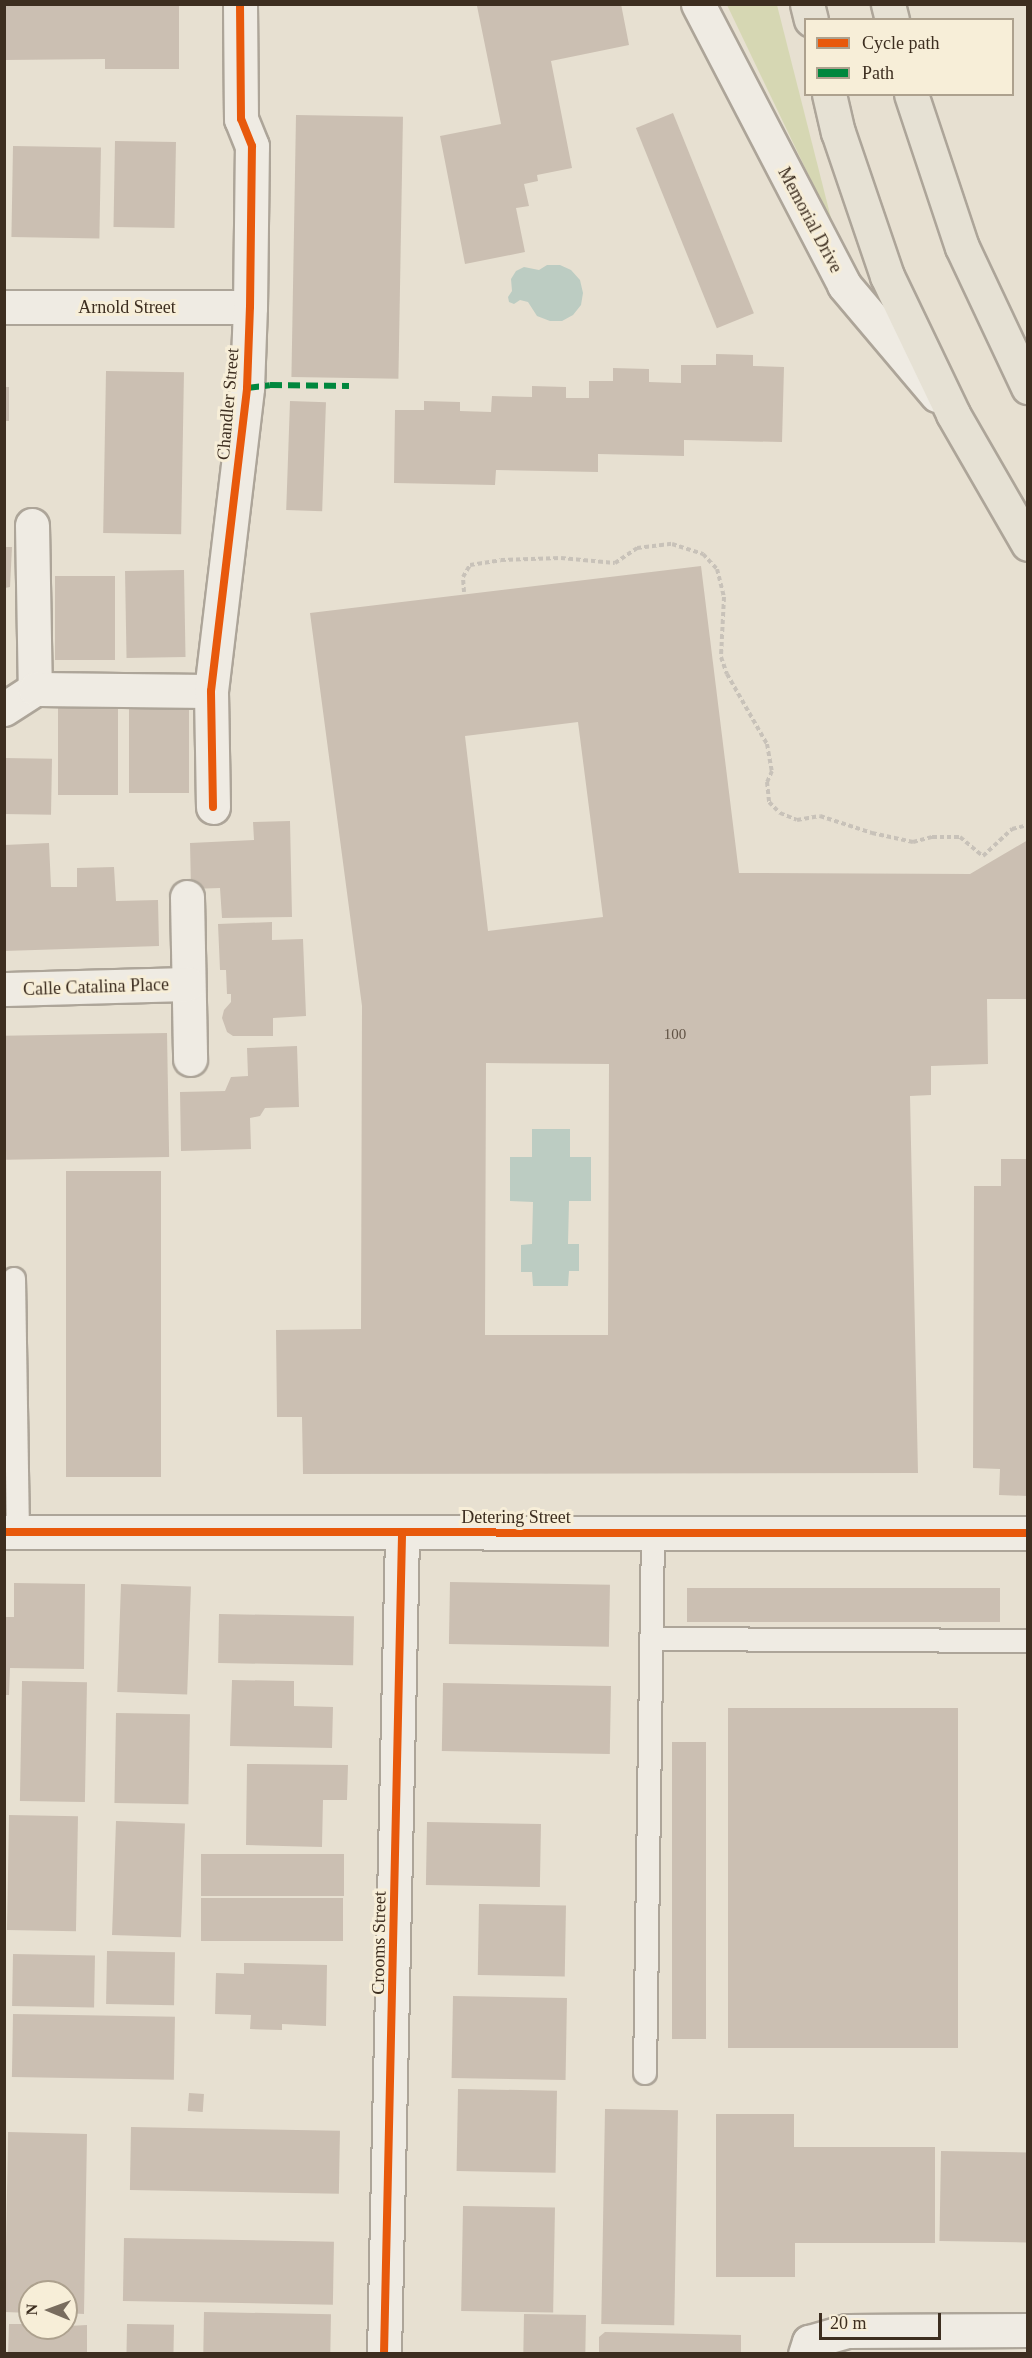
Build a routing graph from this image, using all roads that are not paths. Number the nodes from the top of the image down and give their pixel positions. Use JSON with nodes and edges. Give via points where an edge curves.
{"nodes":[{"id":1,"x":240,"y":4,"type":"edge"},
{"id":2,"x":698,"y":4,"type":"edge"},
{"id":3,"x":829,"y":96,"type":"edge"},
{"id":4,"x":912,"y":96,"type":"edge"},
{"id":5,"x":250,"y":307,"type":"junction"},
{"id":6,"x":4,"y":308,"type":"edge"},
{"id":7,"x":1028,"y":387,"type":"edge"},
{"id":8,"x":953,"y":414,"type":"junction"},
{"id":9,"x":33,"y":525,"type":"dead end"},
{"id":10,"x":1028,"y":544,"type":"edge"},
{"id":11,"x":35,"y":689,"type":"junction"},
{"id":12,"x":211,"y":691,"type":"junction"},
{"id":13,"x":4,"y":709,"type":"edge"},
{"id":14,"x":213,"y":807,"type":"dead end"},
{"id":15,"x":187,"y":897,"type":"dead end"},
{"id":16,"x":188,"y":984,"type":"junction"},
{"id":17,"x":4,"y":989,"type":"edge"},
{"id":18,"x":190,"y":1059,"type":"dead end"},
{"id":19,"x":14,"y":1279,"type":"dead end"},
{"id":20,"x":652,"y":1531,"type":"junction"},
{"id":21,"x":11,"y":1532,"type":"edge"},
{"id":22,"x":402,"y":1533,"type":"junction"},
{"id":23,"x":1028,"y":1533,"type":"edge"},
{"id":24,"x":651,"y":1639,"type":"junction"},
{"id":25,"x":1028,"y":1641,"type":"edge"},
{"id":26,"x":645,"y":2073,"type":"dead end"},
{"id":27,"x":1028,"y":2330,"type":"edge"},
{"id":28,"x":807,"y":2348,"type":"edge"},
{"id":29,"x":384,"y":2354,"type":"edge"}],
"edges":[{"from":1,"to":5,"type":"street","name":"Chandler Street","via":[[241,119],[252,146]]},
{"from":2,"to":8,"type":"street","name":"Memorial Drive","via":[[844,285]]},
{"from":3,"to":8,"type":"main road","name":"Memorial Drive","via":[[887,276]]},
{"from":4,"to":7,"type":"main road","via":[[962,247]]},
{"from":5,"to":6,"type":"street","name":"Arnold Street"},
{"from":5,"to":12,"type":"street","name":"Chandler Street","via":[[247,388]]},
{"from":8,"to":10,"type":"main road","name":"Memorial Drive"},
{"from":9,"to":11,"type":"street"},
{"from":11,"to":12,"type":"street"},
{"from":11,"to":13,"type":"street"},
{"from":12,"to":14,"type":"street","name":"Chandler Street"},
{"from":15,"to":16,"type":"street","name":"Calle Catalina Place"},
{"from":16,"to":17,"type":"street","name":"Calle Catalina Place"},
{"from":16,"to":18,"type":"street","name":"Calle Catalina Place"},
{"from":19,"to":21,"type":"lane"},
{"from":20,"to":22,"type":"street","name":"Detering Street"},
{"from":20,"to":23,"type":"street","name":"Detering Street"},
{"from":20,"to":24,"type":"lane"},
{"from":21,"to":22,"type":"street","name":"Detering Street"},
{"from":22,"to":29,"type":"street","name":"Crooms Street"},
{"from":24,"to":25,"type":"lane"},
{"from":24,"to":26,"type":"lane"},
{"from":27,"to":28,"type":"street","via":[[847,2331]]}]}
